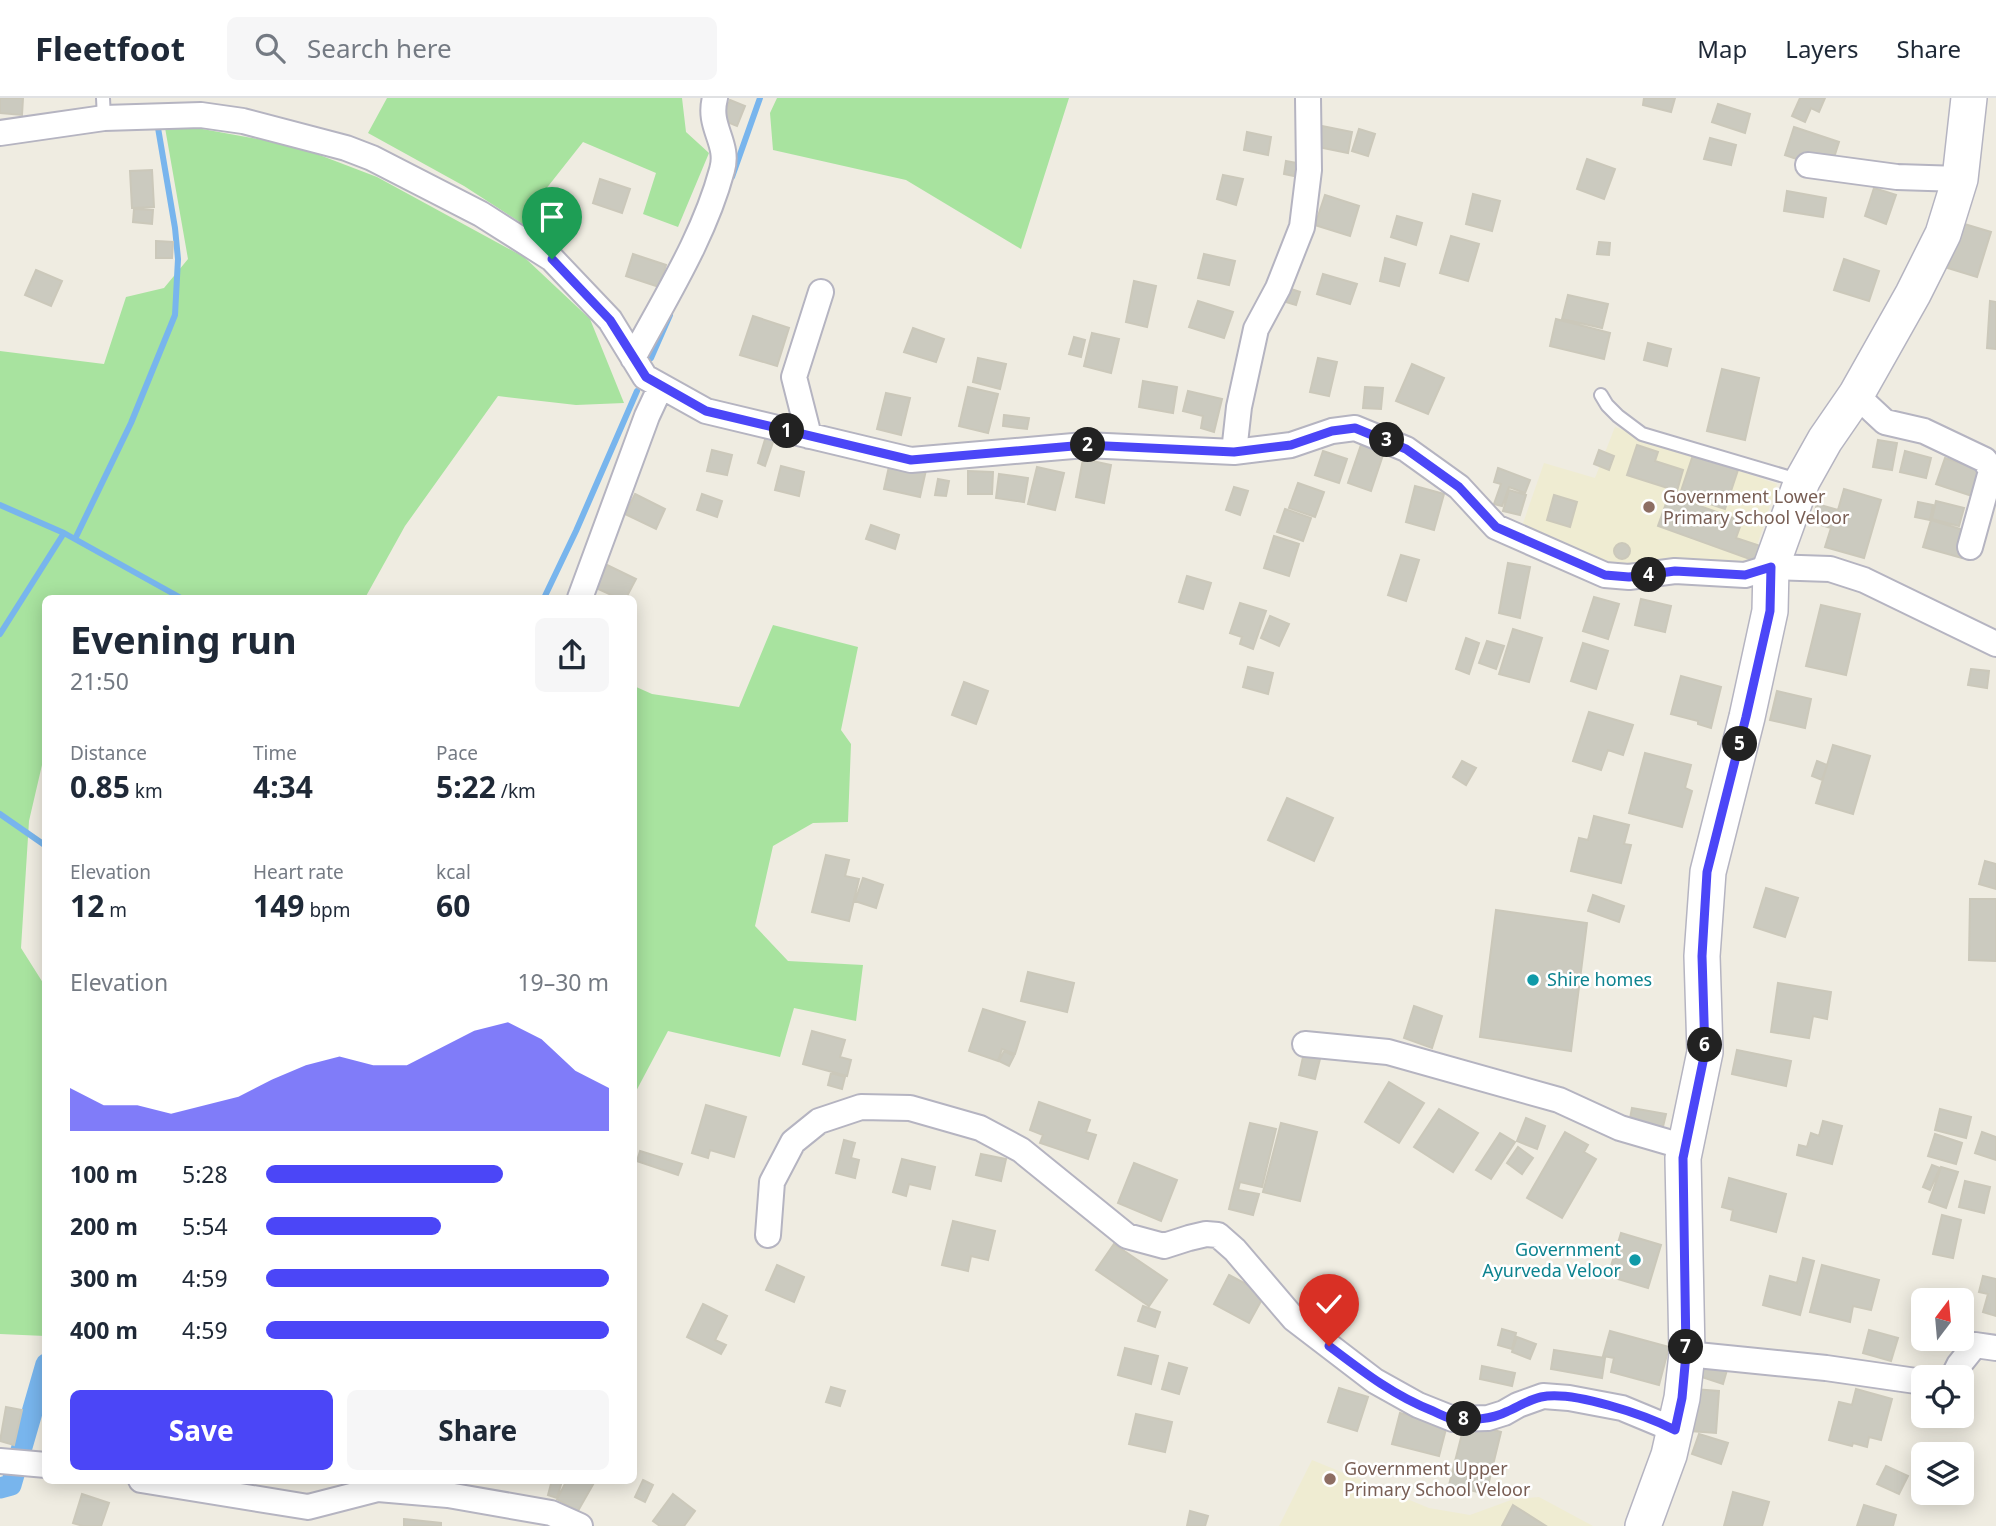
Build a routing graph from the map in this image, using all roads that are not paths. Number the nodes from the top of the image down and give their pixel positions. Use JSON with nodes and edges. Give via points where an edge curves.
{"nodes":[{"id":1,"x":715,"y":98,"type":"edge"},
{"id":2,"x":1308,"y":98,"type":"edge"},
{"id":3,"x":1969,"y":98,"type":"edge"},
{"id":4,"x":104,"y":108,"type":"edge"},
{"id":5,"x":0,"y":133,"type":"edge"},
{"id":6,"x":1808,"y":165,"type":"dead end"},
{"id":7,"x":1960,"y":179,"type":"junction"},
{"id":8,"x":821,"y":292,"type":"dead end"},
{"id":9,"x":633,"y":358,"type":"junction"},
{"id":10,"x":661,"y":386,"type":"junction"},
{"id":11,"x":1856,"y":395,"type":"junction"},
{"id":12,"x":1601,"y":396,"type":"dead end"},
{"id":13,"x":809,"y":436,"type":"junction"},
{"id":14,"x":1234,"y":452,"type":"junction"},
{"id":15,"x":1802,"y":481,"type":"junction"},
{"id":16,"x":1970,"y":547,"type":"dead end"},
{"id":17,"x":1771,"y":567,"type":"junction"},
{"id":18,"x":581,"y":595,"type":"edge"},
{"id":19,"x":1996,"y":644,"type":"edge"},
{"id":20,"x":1305,"y":1044,"type":"dead end"},
{"id":21,"x":1685,"y":1147,"type":"junction"},
{"id":22,"x":768,"y":1235,"type":"dead end"},
{"id":23,"x":1996,"y":1348,"type":"edge"},
{"id":24,"x":1686,"y":1354,"type":"junction"},
{"id":25,"x":1959,"y":1365,"type":"edge"},
{"id":26,"x":1911,"y":1380,"type":"edge"},
{"id":27,"x":1675,"y":1430,"type":"junction"},
{"id":28,"x":166,"y":1484,"type":"edge"},
{"id":29,"x":580,"y":1526,"type":"edge"},
{"id":30,"x":1643,"y":1526,"type":"edge"}],
"edges":[{"from":1,"to":9,"type":"street","via":[[711,112],[724,151],[723,168],[695,243]]},
{"from":2,"to":14,"type":"street","via":[[1309,170],[1302,228],[1256,329]]},
{"from":3,"to":7,"type":"street"},
{"from":4,"to":5,"type":"street"},
{"from":4,"to":9,"type":"street","via":[[243,121],[372,158],[481,214],[552,259],[610,320]]},
{"from":6,"to":7,"type":"street","via":[[1897,177]]},
{"from":7,"to":11,"type":"street","via":[[1943,234]]},
{"from":8,"to":13,"type":"street","via":[[794,377]]},
{"from":9,"to":10,"type":"street","via":[[646,377]]},
{"from":10,"to":13,"type":"street","via":[[706,411]]},
{"from":10,"to":18,"type":"street"},
{"from":11,"to":15,"type":"street"},
{"from":11,"to":16,"type":"street","via":[[1885,422],[1924,431],[1985,460],[1991,471]]},
{"from":12,"to":15,"type":"lane","via":[[1642,434]]},
{"from":13,"to":14,"type":"street","via":[[911,460],[1085,445]]},
{"from":14,"to":17,"type":"street","via":[[1291,445],[1355,428],[1406,449],[1459,487],[1496,527],[1605,575],[1675,571],[1745,575]]},
{"from":15,"to":17,"type":"street"},
{"from":17,"to":19,"type":"street","via":[[1850,574]]},
{"from":17,"to":21,"type":"street","via":[[1770,611],[1707,872],[1702,956],[1705,1052]]},
{"from":20,"to":21,"type":"street","via":[[1388,1052],[1559,1100],[1620,1128]]},
{"from":21,"to":24,"type":"street"},
{"from":22,"to":27,"type":"street","via":[[772,1182],[793,1142],[819,1121],[861,1107],[910,1108],[980,1128],[1021,1150],[1127,1236],[1164,1246],[1218,1235],[1294,1319],[1375,1381],[1418,1405],[1453,1419],[1489,1418],[1543,1396],[1569,1398],[1622,1408]]},
{"from":23,"to":25,"type":"street","via":[[1975,1345]]},
{"from":24,"to":26,"type":"street"},
{"from":24,"to":27,"type":"street"},
{"from":27,"to":30,"type":"street"},
{"from":28,"to":29,"type":"street","via":[[309,1507],[378,1489],[448,1495],[551,1513]]}]}
